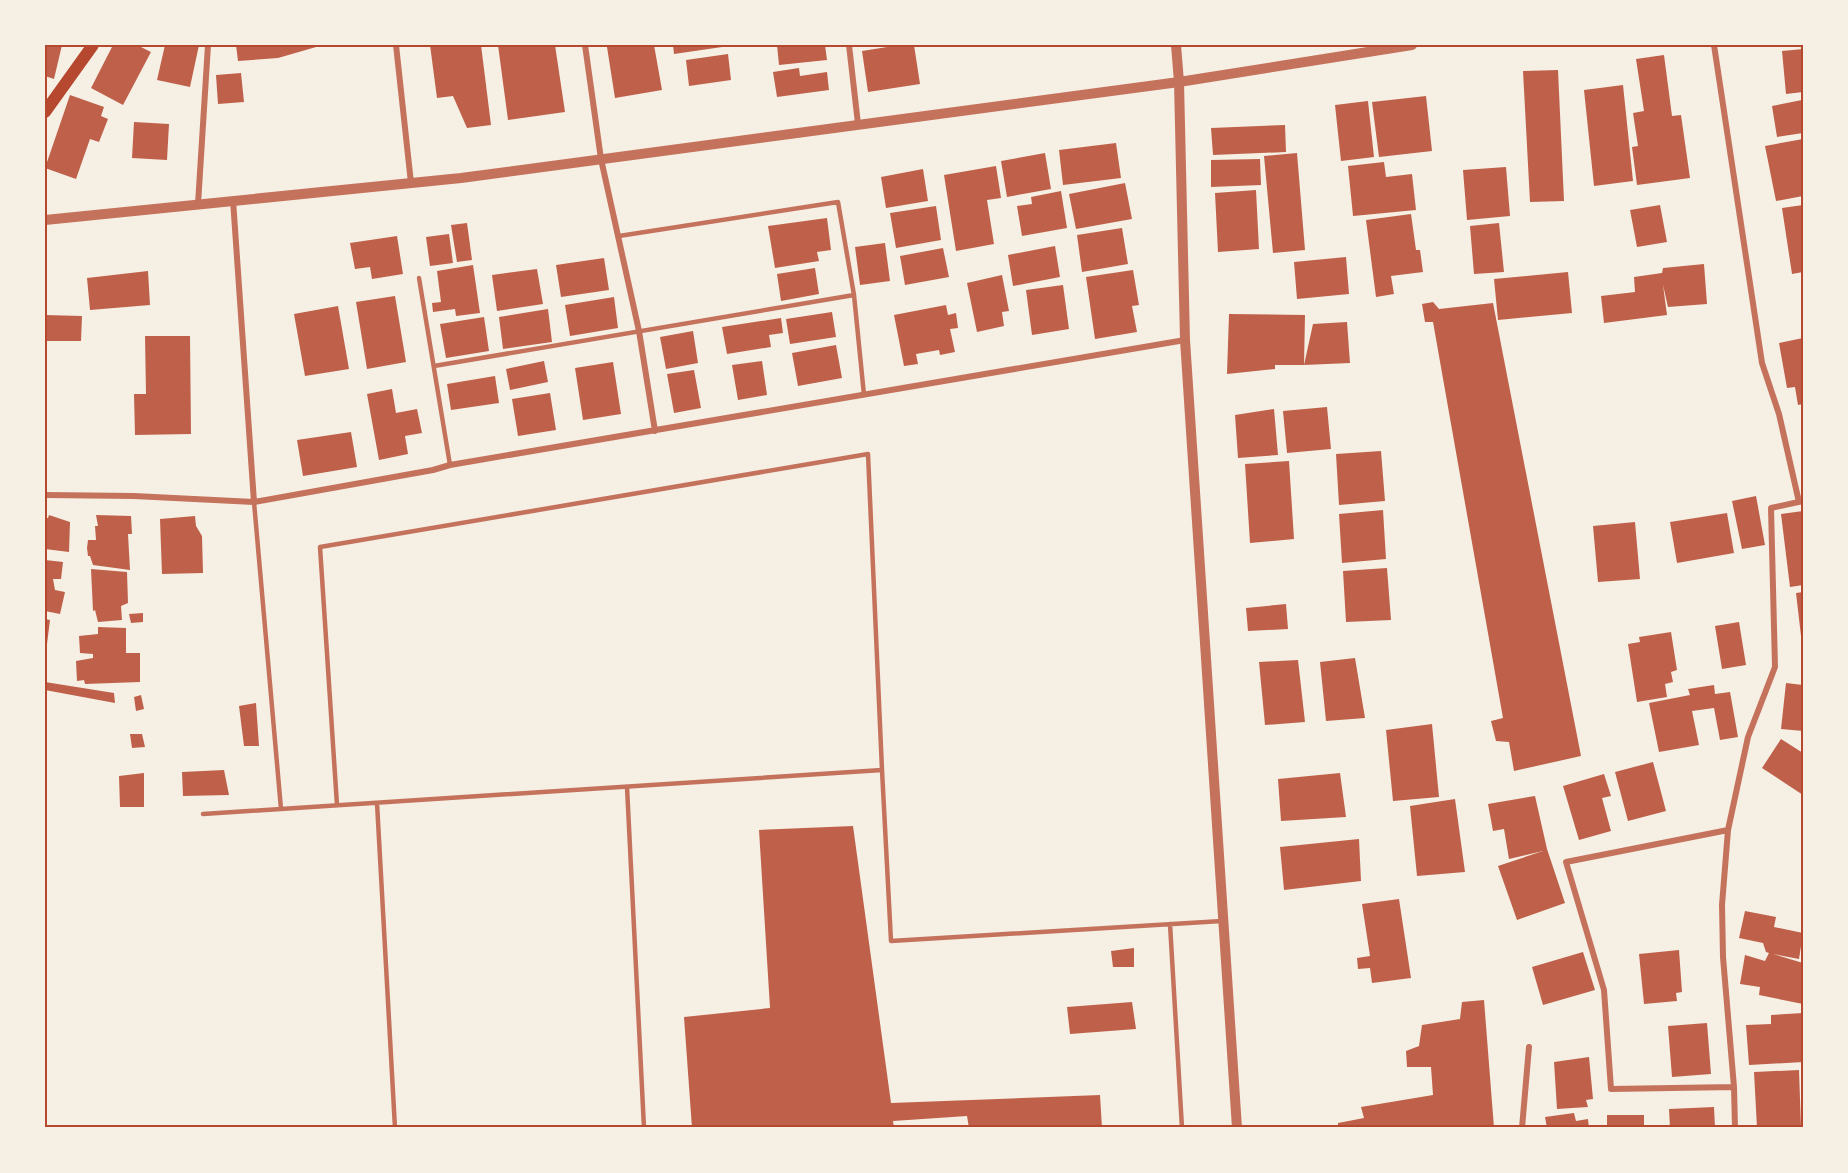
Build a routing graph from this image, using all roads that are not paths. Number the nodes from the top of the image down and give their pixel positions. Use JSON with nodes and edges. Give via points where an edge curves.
{"nodes":[{"id":1,"x":93,"y":45,"type":"edge"},
{"id":2,"x":208,"y":45,"type":"edge"},
{"id":3,"x":396,"y":45,"type":"edge"},
{"id":4,"x":585,"y":45,"type":"edge"},
{"id":5,"x":849,"y":45,"type":"edge"},
{"id":6,"x":1176,"y":45,"type":"edge"},
{"id":7,"x":1412,"y":45,"type":"edge"},
{"id":8,"x":1714,"y":45,"type":"edge"},
{"id":9,"x":1179,"y":82,"type":"junction"},
{"id":10,"x":47,"y":108,"type":"edge"},
{"id":11,"x":858,"y":124,"type":"junction"},
{"id":12,"x":601,"y":159,"type":"junction"},
{"id":13,"x":411,"y":183,"type":"junction"},
{"id":14,"x":233,"y":200,"type":"junction"},
{"id":15,"x":198,"y":204,"type":"junction"},
{"id":16,"x":45,"y":220,"type":"edge"},
{"id":17,"x":619,"y":236,"type":"junction"},
{"id":18,"x":419,"y":278,"type":"dead end"},
{"id":19,"x":854,"y":295,"type":"junction"},
{"id":20,"x":639,"y":331,"type":"junction"},
{"id":21,"x":1185,"y":340,"type":"junction"},
{"id":22,"x":434,"y":366,"type":"junction"},
{"id":23,"x":864,"y":395,"type":"junction"},
{"id":24,"x":655,"y":431,"type":"junction"},
{"id":25,"x":450,"y":465,"type":"junction"},
{"id":26,"x":45,"y":495,"type":"edge"},
{"id":27,"x":1801,"y":501,"type":"edge"},
{"id":28,"x":254,"y":502,"type":"junction"},
{"id":29,"x":882,"y":770,"type":"junction"},
{"id":30,"x":627,"y":787,"type":"junction"},
{"id":31,"x":377,"y":803,"type":"junction"},
{"id":32,"x":337,"y":805,"type":"junction"},
{"id":33,"x":281,"y":808,"type":"junction"},
{"id":34,"x":203,"y":814,"type":"dead end"},
{"id":35,"x":1728,"y":830,"type":"junction"},
{"id":36,"x":1224,"y":921,"type":"junction"},
{"id":37,"x":1170,"y":924,"type":"junction"},
{"id":38,"x":1529,"y":1047,"type":"dead end"},
{"id":39,"x":1734,"y":1087,"type":"junction"},
{"id":40,"x":395,"y":1128,"type":"edge"},
{"id":41,"x":644,"y":1128,"type":"edge"},
{"id":42,"x":1182,"y":1128,"type":"edge"},
{"id":43,"x":1237,"y":1128,"type":"edge"},
{"id":44,"x":1522,"y":1128,"type":"edge"},
{"id":45,"x":1735,"y":1128,"type":"edge"}],
"edges":[{"from":1,"to":10,"type":"main road"},
{"from":2,"to":15,"type":"street"},
{"from":3,"to":13,"type":"street"},
{"from":4,"to":12,"type":"street"},
{"from":5,"to":11,"type":"street"},
{"from":6,"to":9,"type":"street"},
{"from":7,"to":9,"type":"street"},
{"from":8,"to":27,"type":"street","via":[[1762,363]]},
{"from":9,"to":11,"type":"street"},
{"from":9,"to":21,"type":"street"},
{"from":11,"to":12,"type":"street"},
{"from":12,"to":13,"type":"street"},
{"from":12,"to":17,"type":"street"},
{"from":13,"to":14,"type":"street"},
{"from":14,"to":15,"type":"street"},
{"from":14,"to":28,"type":"street"},
{"from":15,"to":16,"type":"street"},
{"from":17,"to":19,"type":"lane","via":[[838,202]]},
{"from":17,"to":20,"type":"street"},
{"from":18,"to":22,"type":"lane"},
{"from":19,"to":20,"type":"lane"},
{"from":19,"to":23,"type":"lane"},
{"from":20,"to":22,"type":"lane"},
{"from":20,"to":24,"type":"street"},
{"from":21,"to":23,"type":"street"},
{"from":21,"to":36,"type":"street"},
{"from":22,"to":25,"type":"lane"},
{"from":23,"to":24,"type":"street"},
{"from":24,"to":25,"type":"street"},
{"from":25,"to":28,"type":"street"},
{"from":26,"to":28,"type":"street"},
{"from":27,"to":35,"type":"street","via":[[1772,508],[1775,667],[1748,737]]},
{"from":28,"to":33,"type":"lane"},
{"from":29,"to":30,"type":"lane"},
{"from":29,"to":32,"type":"lane","via":[[868,454],[320,547]]},
{"from":29,"to":37,"type":"lane","via":[[891,941]]},
{"from":30,"to":31,"type":"lane"},
{"from":30,"to":41,"type":"lane"},
{"from":31,"to":32,"type":"lane"},
{"from":31,"to":40,"type":"lane"},
{"from":32,"to":33,"type":"lane"},
{"from":33,"to":34,"type":"lane"},
{"from":35,"to":39,"type":"street","via":[[1722,905],[1723,957]]},
{"from":35,"to":39,"type":"street","via":[[1566,862],[1604,990],[1611,1089]]},
{"from":36,"to":37,"type":"lane"},
{"from":36,"to":43,"type":"street"},
{"from":37,"to":42,"type":"lane"},
{"from":38,"to":44,"type":"street"},
{"from":39,"to":45,"type":"street"}]}
